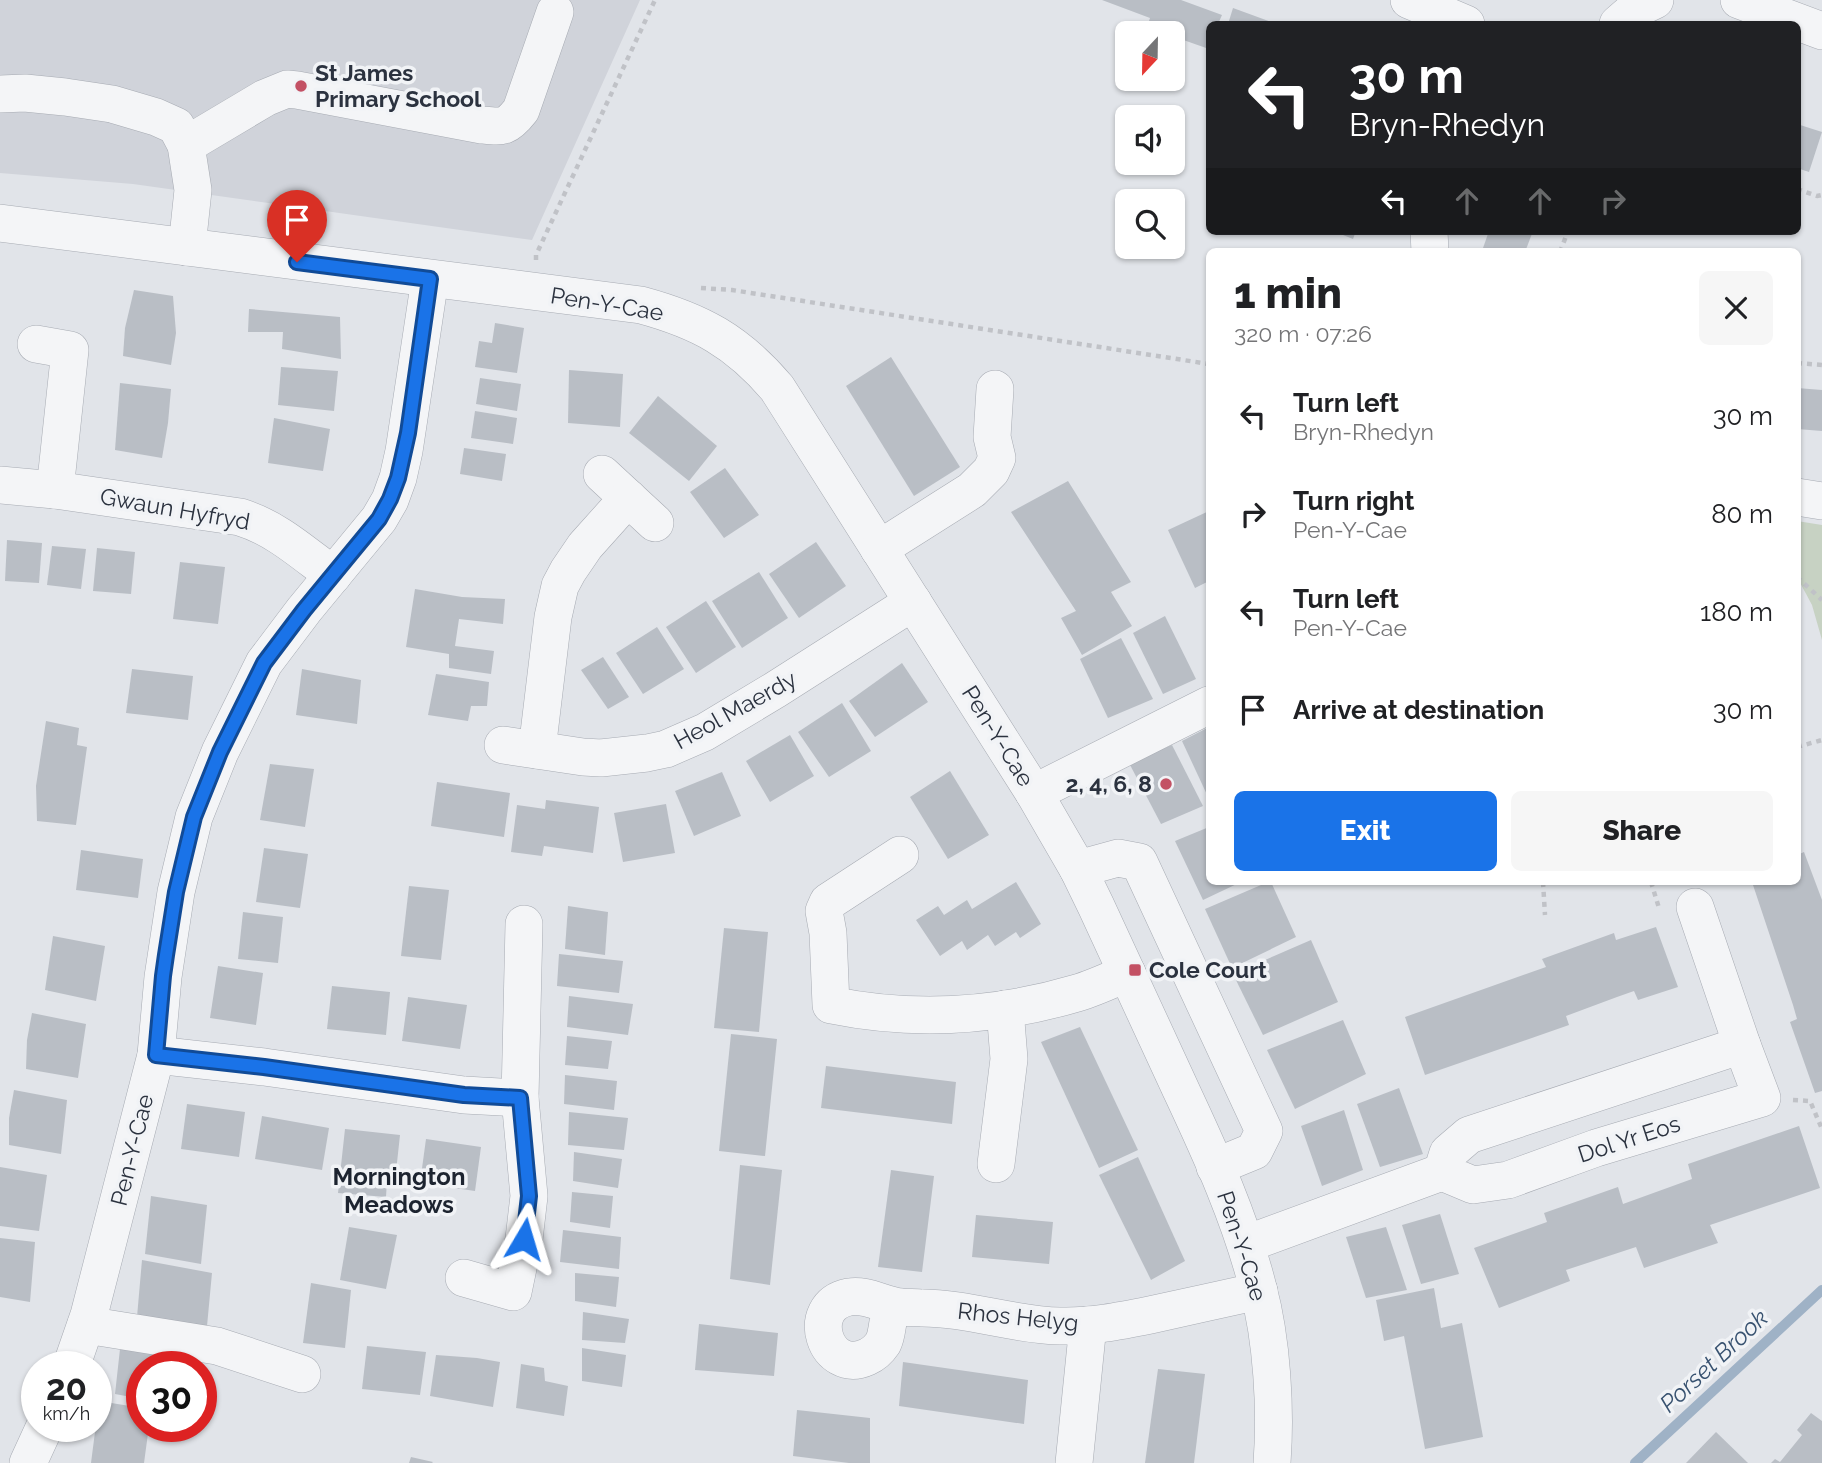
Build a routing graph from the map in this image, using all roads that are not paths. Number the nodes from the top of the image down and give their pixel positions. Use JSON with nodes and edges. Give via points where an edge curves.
{"nodes":[{"id":1,"x":1409,"y":0,"type":"edge"},
{"id":2,"x":1655,"y":0,"type":"edge"},
{"id":3,"x":1739,"y":0,"type":"edge"},
{"id":4,"x":555,"y":12,"type":"dead end"},
{"id":5,"x":1459,"y":21,"type":"edge"},
{"id":6,"x":1621,"y":21,"type":"edge"},
{"id":7,"x":1795,"y":21,"type":"edge"},
{"id":8,"x":1801,"y":23,"type":"edge"},
{"id":9,"x":1822,"y":31,"type":"edge"},
{"id":10,"x":0,"y":93,"type":"edge"},
{"id":11,"x":186,"y":145,"type":"junction"},
{"id":12,"x":0,"y":223,"type":"edge"},
{"id":13,"x":187,"y":247,"type":"junction"},
{"id":14,"x":430,"y":279,"type":"junction"},
{"id":15,"x":36,"y":344,"type":"dead end"},
{"id":16,"x":995,"y":389,"type":"dead end"},
{"id":17,"x":0,"y":485,"type":"edge"},
{"id":18,"x":55,"y":490,"type":"junction"},
{"id":19,"x":1801,"y":498,"type":"edge"},
{"id":20,"x":1822,"y":501,"type":"edge"},
{"id":21,"x":655,"y":523,"type":"dead end"},
{"id":22,"x":879,"y":549,"type":"junction"},
{"id":23,"x":333,"y":575,"type":"junction"},
{"id":24,"x":914,"y":602,"type":"junction"},
{"id":25,"x":1206,"y":707,"type":"edge"},
{"id":26,"x":1034,"y":793,"type":"junction"},
{"id":27,"x":900,"y":855,"type":"dead end"},
{"id":28,"x":1078,"y":869,"type":"junction"},
{"id":29,"x":1695,"y":907,"type":"dead end"},
{"id":30,"x":524,"y":924,"type":"dead end"},
{"id":31,"x":1127,"y":973,"type":"junction"},
{"id":32,"x":1004,"y":1009,"type":"junction"},
{"id":33,"x":1742,"y":1045,"type":"junction"},
{"id":34,"x":156,"y":1055,"type":"junction"},
{"id":35,"x":520,"y":1098,"type":"junction"},
{"id":36,"x":996,"y":1164,"type":"dead end"},
{"id":37,"x":1215,"y":1167,"type":"junction"},
{"id":38,"x":1442,"y":1172,"type":"junction"},
{"id":39,"x":1245,"y":1244,"type":"junction"},
{"id":40,"x":464,"y":1278,"type":"dead end"},
{"id":41,"x":1259,"y":1291,"type":"junction"},
{"id":42,"x":900,"y":1307,"type":"dead end"},
{"id":43,"x":86,"y":1325,"type":"junction"},
{"id":44,"x":1088,"y":1325,"type":"junction"},
{"id":45,"x":77,"y":1351,"type":"edge"},
{"id":46,"x":302,"y":1374,"type":"dead end"},
{"id":47,"x":38,"y":1442,"type":"edge"},
{"id":48,"x":28,"y":1463,"type":"edge"},
{"id":49,"x":1074,"y":1463,"type":"edge"},
{"id":50,"x":1272,"y":1463,"type":"edge"}],
"edges":[{"from":1,"to":5,"type":"street"},
{"from":2,"to":6,"type":"street"},
{"from":3,"to":7,"type":"street"},
{"from":4,"to":11,"type":"street","via":[[521,110],[503,126],[287,89]]},
{"from":8,"to":9,"type":"street"},
{"from":10,"to":11,"type":"street","via":[[112,104],[176,126]]},
{"from":11,"to":13,"type":"street","via":[[193,190]]},
{"from":12,"to":13,"type":"street","name":"Pen-Y-Cae"},
{"from":13,"to":14,"type":"street","name":"Pen-Y-Cae"},
{"from":14,"to":22,"type":"street","name":"Pen-Y-Cae","via":[[641,305],[694,323],[742,351],[777,388]]},
{"from":14,"to":23,"type":"street","name":"Pen-Y-Cae","via":[[398,478],[379,519]]},
{"from":15,"to":18,"type":"street","via":[[70,350]]},
{"from":16,"to":22,"type":"street","via":[[992,437],[997,457],[991,471],[972,491]]},
{"from":17,"to":18,"type":"street","name":"Gwaun Hyfryd"},
{"from":18,"to":23,"type":"street","name":"Gwaun Hyfryd","via":[[249,520],[271,529]]},
{"from":19,"to":20,"type":"street"},
{"from":21,"to":24,"type":"street","name":"Heol Maerdy","via":[[615,486],[555,601],[520,747],[601,758],[666,749],[705,732]]},
{"from":22,"to":24,"type":"street","name":"Pen-Y-Cae"},
{"from":23,"to":34,"type":"street","name":"Pen-Y-Cae","via":[[264,663],[194,817],[176,892]]},
{"from":24,"to":26,"type":"street","name":"Pen-Y-Cae"},
{"from":25,"to":26,"type":"street"},
{"from":26,"to":28,"type":"street","name":"Pen-Y-Cae"},
{"from":27,"to":32,"type":"street","via":[[828,901],[824,911],[831,1005],[915,1016]]},
{"from":28,"to":31,"type":"street","name":"Pen-Y-Cae"},
{"from":28,"to":37,"type":"street","via":[[1118,858],[1139,862],[1264,1131],[1254,1151]]},
{"from":29,"to":33,"type":"street","name":"Dol Yr Eos"},
{"from":30,"to":35,"type":"street"},
{"from":31,"to":32,"type":"street","via":[[1079,993]]},
{"from":31,"to":37,"type":"street","name":"Pen-Y-Cae"},
{"from":32,"to":36,"type":"street","via":[[1009,1059]]},
{"from":33,"to":38,"type":"street","via":[[1469,1135],[1448,1153]]},
{"from":33,"to":38,"type":"street","name":"Dol Yr Eos","via":[[1762,1098],[1508,1180],[1473,1185]]},
{"from":34,"to":35,"type":"street","via":[[464,1095]]},
{"from":34,"to":43,"type":"street","name":"Pen-Y-Cae"},
{"from":35,"to":40,"type":"street","via":[[529,1196],[513,1292]]},
{"from":37,"to":39,"type":"street","name":"Pen-Y-Cae"},
{"from":38,"to":39,"type":"street"},
{"from":39,"to":41,"type":"street","name":"Pen-Y-Cae"},
{"from":41,"to":44,"type":"street","name":"Rhos Helyg"},
{"from":41,"to":50,"type":"street","name":"Pen-Y-Cae","via":[[1270,1362]]},
{"from":42,"to":44,"type":"street","name":"Rhos Helyg","via":[[1059,1326]]},
{"from":43,"to":45,"type":"street","name":"Pen-Y-Cae"},
{"from":43,"to":46,"type":"street","via":[[217,1346]]},
{"from":44,"to":49,"type":"street"},
{"from":47,"to":48,"type":"street"}]}
